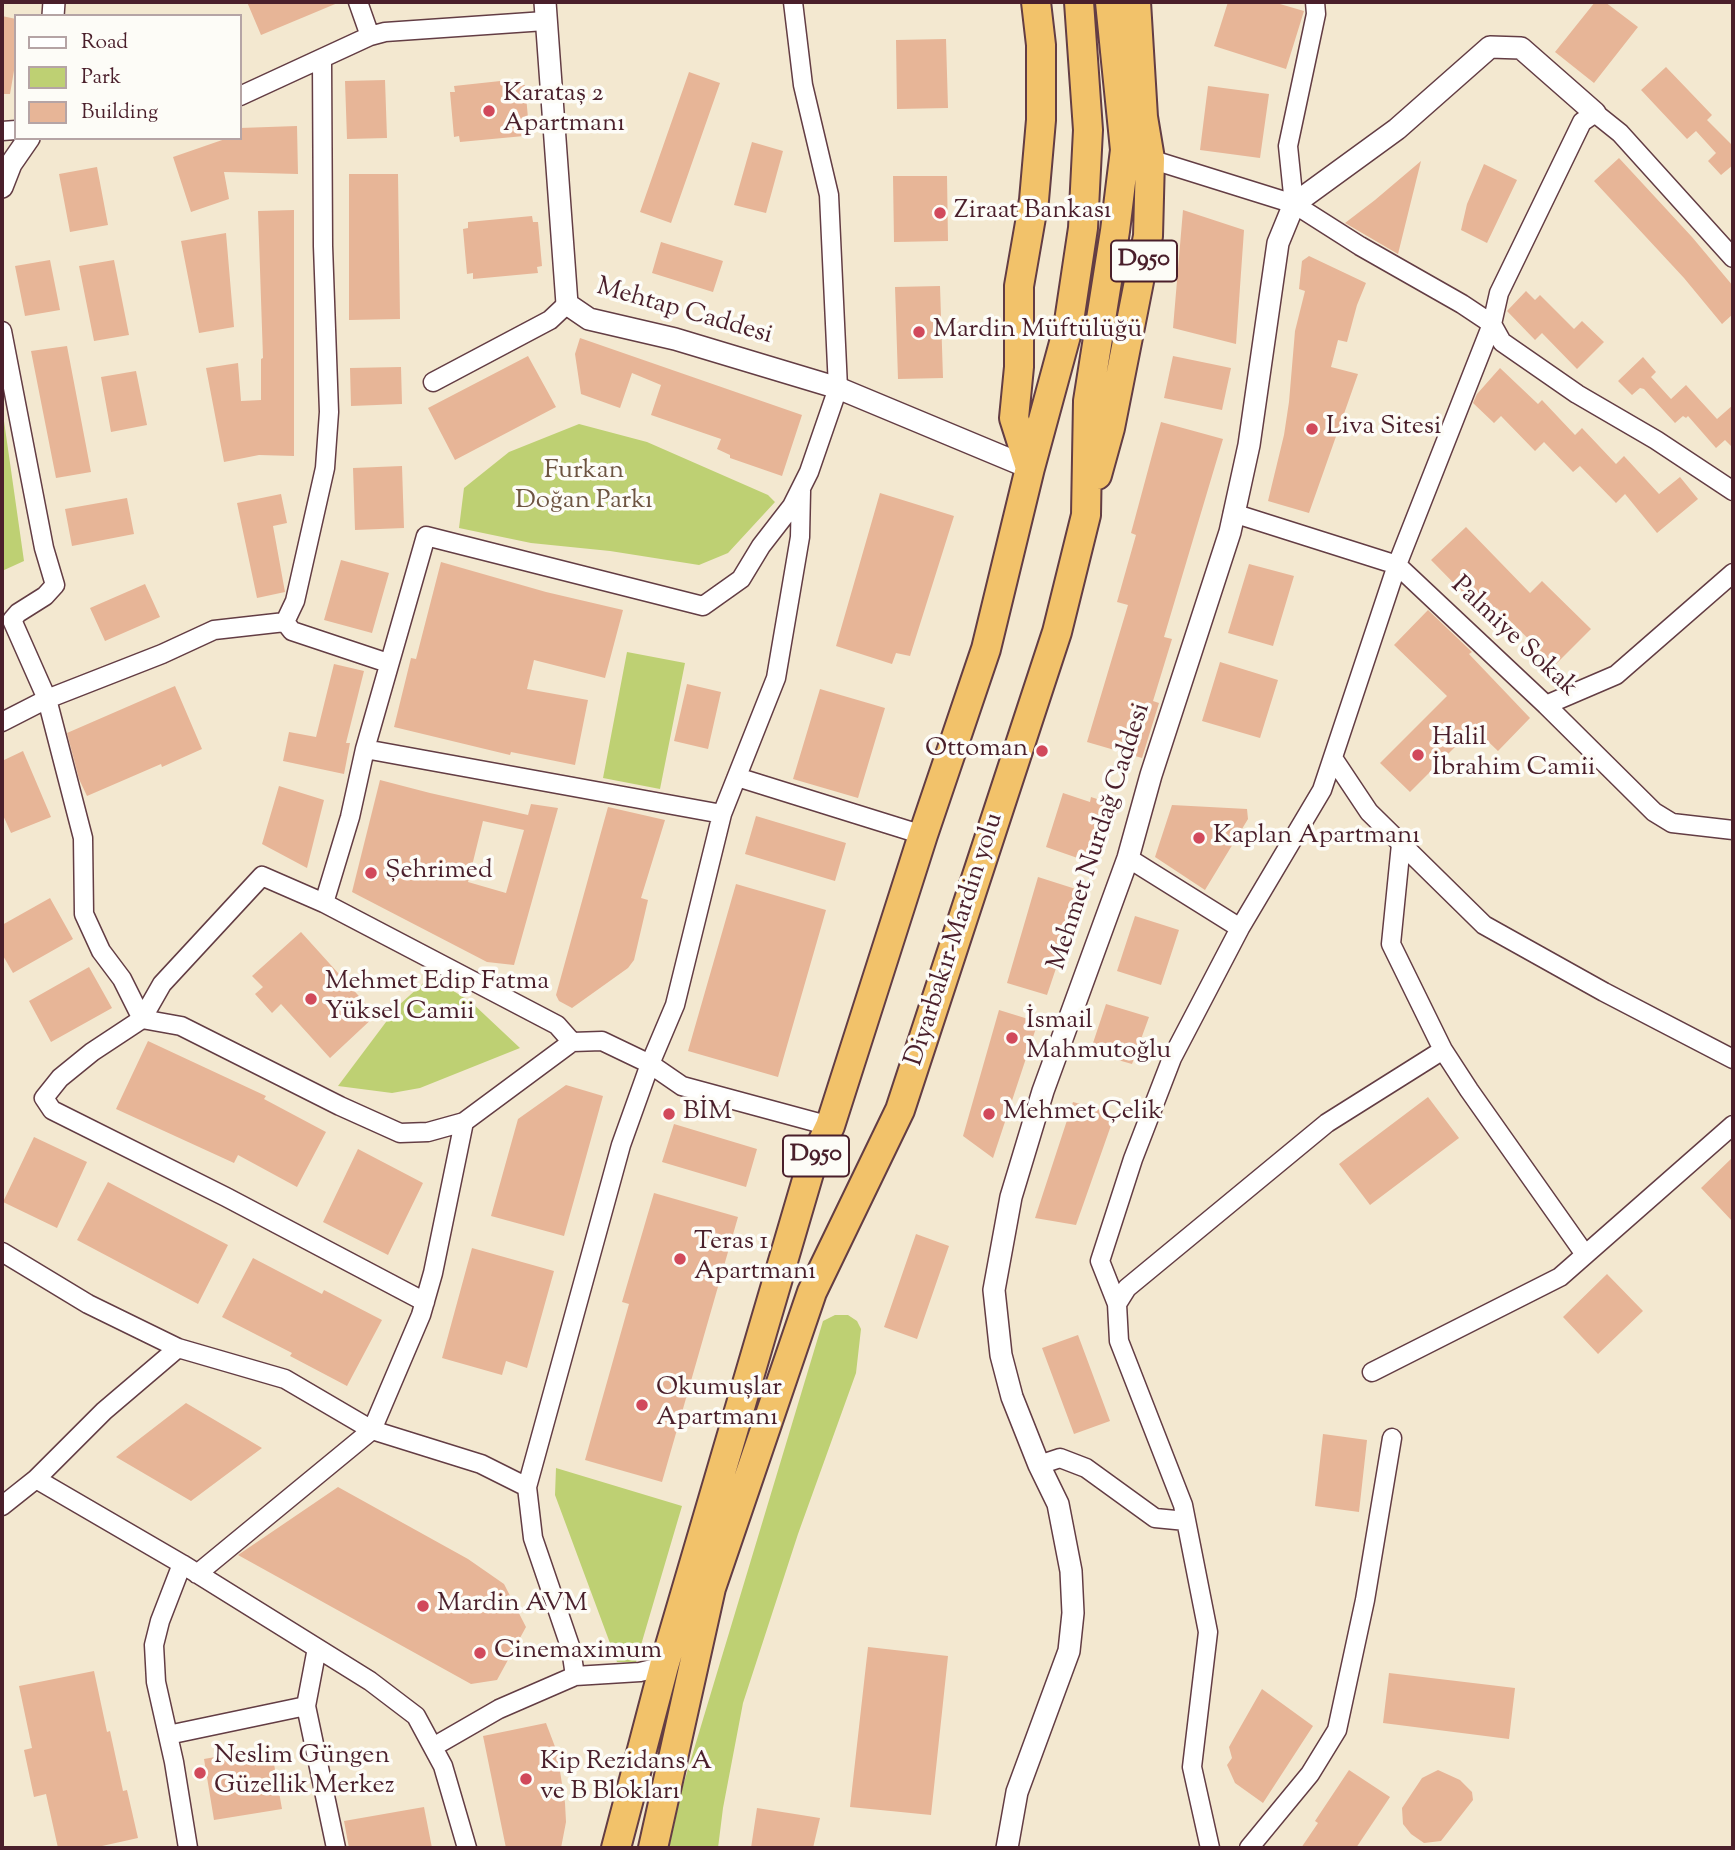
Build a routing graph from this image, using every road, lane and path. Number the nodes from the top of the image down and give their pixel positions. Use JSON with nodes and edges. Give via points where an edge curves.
{"nodes":[{"id":1,"x":358,"y":2,"type":"edge"},
{"id":2,"x":793,"y":2,"type":"edge"},
{"id":3,"x":1036,"y":2,"type":"edge"},
{"id":4,"x":1079,"y":2,"type":"edge"},
{"id":5,"x":1110,"y":2,"type":"edge"},
{"id":6,"x":1136,"y":2,"type":"edge"},
{"id":7,"x":1315,"y":2,"type":"edge"},
{"id":8,"x":545,"y":12,"type":"edge"},
{"id":9,"x":370,"y":36,"type":"junction"},
{"id":10,"x":322,"y":60,"type":"junction"},
{"id":11,"x":242,"y":95,"type":"edge"},
{"id":12,"x":1595,"y":113,"type":"junction"},
{"id":13,"x":28,"y":140,"type":"edge"},
{"id":14,"x":1150,"y":159,"type":"junction"},
{"id":15,"x":2,"y":187,"type":"edge"},
{"id":16,"x":1294,"y":204,"type":"junction"},
{"id":17,"x":1733,"y":258,"type":"edge"},
{"id":18,"x":567,"y":304,"type":"junction"},
{"id":19,"x":1492,"y":324,"type":"junction"},
{"id":20,"x":2,"y":331,"type":"edge"},
{"id":21,"x":433,"y":382,"type":"dead end"},
{"id":22,"x":838,"y":388,"type":"junction"},
{"id":23,"x":1030,"y":468,"type":"junction"},
{"id":24,"x":801,"y":487,"type":"junction"},
{"id":25,"x":1733,"y":491,"type":"edge"},
{"id":26,"x":1233,"y":513,"type":"junction"},
{"id":27,"x":1086,"y":515,"type":"junction"},
{"id":28,"x":1397,"y":565,"type":"junction"},
{"id":29,"x":1733,"y":573,"type":"edge"},
{"id":30,"x":285,"y":622,"type":"junction"},
{"id":31,"x":388,"y":663,"type":"junction"},
{"id":32,"x":47,"y":699,"type":"junction"},
{"id":33,"x":1546,"y":705,"type":"junction"},
{"id":34,"x":2,"y":722,"type":"edge"},
{"id":35,"x":365,"y":749,"type":"junction"},
{"id":36,"x":1332,"y":758,"type":"junction"},
{"id":37,"x":737,"y":777,"type":"junction"},
{"id":38,"x":722,"y":814,"type":"junction"},
{"id":39,"x":1733,"y":830,"type":"edge"},
{"id":40,"x":923,"y":835,"type":"junction"},
{"id":41,"x":1401,"y":844,"type":"junction"},
{"id":42,"x":1128,"y":858,"type":"junction"},
{"id":43,"x":324,"y":903,"type":"junction"},
{"id":44,"x":1240,"y":928,"type":"junction"},
{"id":45,"x":142,"y":1019,"type":"junction"},
{"id":46,"x":572,"y":1042,"type":"junction"},
{"id":47,"x":1443,"y":1050,"type":"junction"},
{"id":48,"x":1733,"y":1059,"type":"edge"},
{"id":49,"x":650,"y":1064,"type":"junction"},
{"id":50,"x":464,"y":1122,"type":"junction"},
{"id":51,"x":1733,"y":1125,"type":"edge"},
{"id":52,"x":830,"y":1126,"type":"junction"},
{"id":53,"x":2,"y":1252,"type":"edge"},
{"id":54,"x":1584,"y":1253,"type":"junction"},
{"id":55,"x":425,"y":1302,"type":"junction"},
{"id":56,"x":1117,"y":1304,"type":"junction"},
{"id":57,"x":178,"y":1348,"type":"junction"},
{"id":58,"x":1372,"y":1372,"type":"dead end"},
{"id":59,"x":372,"y":1430,"type":"junction"},
{"id":60,"x":1392,"y":1438,"type":"dead end"},
{"id":61,"x":1039,"y":1465,"type":"junction"},
{"id":62,"x":36,"y":1479,"type":"junction"},
{"id":63,"x":527,"y":1487,"type":"junction"},
{"id":64,"x":2,"y":1506,"type":"edge"},
{"id":65,"x":1186,"y":1521,"type":"junction"},
{"id":66,"x":189,"y":1569,"type":"junction"},
{"id":67,"x":317,"y":1648,"type":"junction"},
{"id":68,"x":664,"y":1666,"type":"junction"},
{"id":69,"x":575,"y":1676,"type":"junction"},
{"id":70,"x":306,"y":1706,"type":"junction"},
{"id":71,"x":168,"y":1735,"type":"junction"},
{"id":72,"x":433,"y":1747,"type":"junction"},
{"id":73,"x":188,"y":1848,"type":"edge"},
{"id":74,"x":336,"y":1848,"type":"edge"},
{"id":75,"x":467,"y":1848,"type":"edge"},
{"id":76,"x":616,"y":1848,"type":"edge"},
{"id":77,"x":653,"y":1848,"type":"edge"},
{"id":78,"x":1007,"y":1848,"type":"edge"},
{"id":79,"x":1210,"y":1848,"type":"edge"},
{"id":80,"x":1249,"y":1848,"type":"edge"}],
"edges":[{"from":1,"to":9,"type":"street"},
{"from":2,"to":22,"type":"street","via":[[803,85],[828,195]]},
{"from":3,"to":23,"type":"highway","via":[[1041,120],[1034,200],[1019,286],[1014,418]]},
{"from":4,"to":23,"type":"highway","via":[[1088,130],[1083,228],[1068,328]]},
{"from":5,"to":27,"type":"highway","name":"Diyarbakır-Mardin yolu","via":[[1125,150],[1088,401]]},
{"from":6,"to":14,"type":"highway","number":"D950"},
{"from":7,"to":16,"type":"street","via":[[1288,146]]},
{"from":8,"to":9,"type":"street"},
{"from":8,"to":18,"type":"street","name":"Mehtap Caddesi"},
{"from":9,"to":10,"type":"street"},
{"from":10,"to":11,"type":"street"},
{"from":10,"to":30,"type":"street","via":[[329,412],[325,468],[295,601]]},
{"from":12,"to":16,"type":"street","via":[[1521,48],[1490,47],[1397,130]]},
{"from":12,"to":17,"type":"street","via":[[1620,133]]},
{"from":12,"to":19,"type":"street","via":[[1582,122],[1499,293]]},
{"from":13,"to":15,"type":"street"},
{"from":14,"to":16,"type":"street"},
{"from":14,"to":27,"type":"highway","number":"D950","via":[[1144,261],[1110,428]]},
{"from":16,"to":19,"type":"street"},
{"from":16,"to":26,"type":"street","name":"Mehmet Nurdağ Caddesi","via":[[1278,243],[1249,445]]},
{"from":18,"to":21,"type":"street","via":[[550,320]]},
{"from":18,"to":22,"type":"street","name":"Mehtap Caddesi","via":[[589,319],[675,339]]},
{"from":19,"to":25,"type":"street","via":[[1502,342],[1566,387]]},
{"from":19,"to":28,"type":"street"},
{"from":20,"to":32,"type":"street","via":[[55,585],[12,620]]},
{"from":22,"to":23,"type":"street","name":"Mehtap Caddesi"},
{"from":22,"to":24,"type":"street"},
{"from":23,"to":40,"type":"highway","number":"D950","via":[[986,649]]},
{"from":24,"to":31,"type":"street","via":[[793,506],[741,579],[703,606],[426,536]]},
{"from":24,"to":37,"type":"street","via":[[800,537],[776,678]]},
{"from":26,"to":28,"type":"street","name":"Palmiye Sokak"},
{"from":26,"to":42,"type":"street","name":"Mehmet Nurdağ Caddesi"},
{"from":27,"to":77,"type":"highway","name":"Diyarbakır-Mardin yolu","number":"D950","via":[[1057,632],[900,1110],[813,1293],[711,1588]]},
{"from":28,"to":33,"type":"street","name":"Palmiye Sokak"},
{"from":28,"to":36,"type":"street"},
{"from":29,"to":33,"type":"street","via":[[1616,674]]},
{"from":30,"to":31,"type":"street","via":[[292,631]]},
{"from":30,"to":32,"type":"street","via":[[214,629]]},
{"from":31,"to":35,"type":"street"},
{"from":32,"to":34,"type":"street"},
{"from":32,"to":45,"type":"street","via":[[83,838],[84,914]]},
{"from":33,"to":39,"type":"street","name":"Palmiye Sokak","via":[[1654,812],[1672,823]]},
{"from":35,"to":38,"type":"street"},
{"from":35,"to":43,"type":"street"},
{"from":36,"to":41,"type":"street","via":[[1369,812]]},
{"from":36,"to":44,"type":"street","via":[[1322,790]]},
{"from":37,"to":38,"type":"street"},
{"from":37,"to":40,"type":"street"},
{"from":38,"to":49,"type":"street","via":[[675,1006]]},
{"from":40,"to":52,"type":"highway","number":"D950"},
{"from":41,"to":47,"type":"street","via":[[1391,944]]},
{"from":41,"to":48,"type":"street","via":[[1484,925]]},
{"from":42,"to":44,"type":"street"},
{"from":42,"to":61,"type":"street","name":"Mehmet Nurdağ Caddesi","via":[[1043,1091],[1011,1198],[994,1290],[1001,1355]]},
{"from":43,"to":45,"type":"street","via":[[262,876],[162,984]]},
{"from":43,"to":46,"type":"street","via":[[557,1025]]},
{"from":44,"to":56,"type":"street","via":[[1172,1058],[1133,1159],[1100,1261]]},
{"from":45,"to":50,"type":"street","via":[[181,1026],[400,1133],[428,1132]]},
{"from":45,"to":55,"type":"street","via":[[60,1078],[44,1098],[52,1110]]},
{"from":46,"to":49,"type":"street","via":[[602,1041]]},
{"from":46,"to":50,"type":"street"},
{"from":47,"to":54,"type":"street"},
{"from":47,"to":56,"type":"street","via":[[1327,1123],[1127,1288]]},
{"from":49,"to":52,"type":"street","via":[[682,1086]]},
{"from":49,"to":63,"type":"street","via":[[621,1145]]},
{"from":50,"to":55,"type":"street"},
{"from":51,"to":54,"type":"street"},
{"from":52,"to":68,"type":"highway","number":"D950","via":[[811,1166]]},
{"from":53,"to":57,"type":"street","via":[[88,1304]]},
{"from":54,"to":58,"type":"street","via":[[1560,1277]]},
{"from":55,"to":59,"type":"street"},
{"from":56,"to":65,"type":"street","via":[[1119,1341]]},
{"from":57,"to":59,"type":"street","via":[[285,1379]]},
{"from":57,"to":62,"type":"street","via":[[104,1411]]},
{"from":59,"to":63,"type":"street","via":[[481,1464]]},
{"from":59,"to":66,"type":"street"},
{"from":60,"to":80,"type":"street","via":[[1337,1730],[1310,1774]]},
{"from":61,"to":65,"type":"street","via":[[1060,1458],[1086,1468],[1155,1518]]},
{"from":61,"to":78,"type":"street","name":"Mehmet Nurdağ Caddesi","via":[[1058,1504],[1071,1572],[1073,1613],[1069,1650],[1017,1792]]},
{"from":62,"to":64,"type":"street"},
{"from":62,"to":66,"type":"street"},
{"from":63,"to":69,"type":"street","via":[[533,1538],[571,1649]]},
{"from":65,"to":79,"type":"street","via":[[1208,1632],[1192,1767]]},
{"from":66,"to":67,"type":"street"},
{"from":66,"to":71,"type":"street","via":[[160,1621],[155,1645],[156,1682]]},
{"from":67,"to":70,"type":"street"},
{"from":67,"to":72,"type":"street","via":[[416,1716]]},
{"from":68,"to":69,"type":"street"},
{"from":68,"to":76,"type":"highway","number":"D950"},
{"from":69,"to":72,"type":"street","via":[[499,1709]]},
{"from":70,"to":71,"type":"street"},
{"from":70,"to":74,"type":"street"},
{"from":71,"to":73,"type":"street"},
{"from":72,"to":75,"type":"street"}]}
